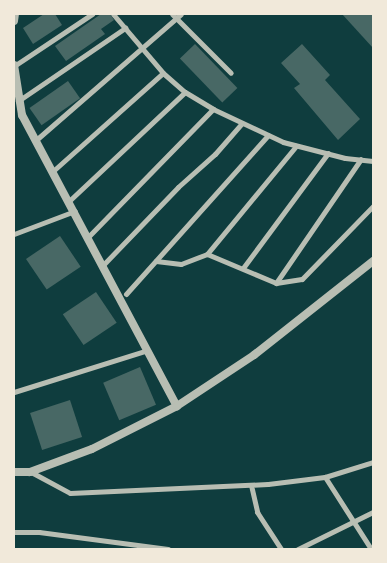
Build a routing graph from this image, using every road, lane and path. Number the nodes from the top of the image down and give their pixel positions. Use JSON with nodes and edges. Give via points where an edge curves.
{"nodes":[{"id":1,"x":15,"y":14,"type":"edge"},
{"id":2,"x":92,"y":14,"type":"edge"},
{"id":3,"x":113,"y":14,"type":"edge"},
{"id":4,"x":177,"y":15,"type":"edge"},
{"id":5,"x":14,"y":21,"type":"edge"},
{"id":6,"x":125,"y":28,"type":"junction"},
{"id":7,"x":143,"y":49,"type":"junction"},
{"id":8,"x":14,"y":66,"type":"edge"},
{"id":9,"x":163,"y":73,"type":"junction"},
{"id":10,"x":231,"y":73,"type":"dead end"},
{"id":11,"x":14,"y":77,"type":"edge"},
{"id":12,"x":185,"y":92,"type":"junction"},
{"id":13,"x":17,"y":102,"type":"junction"},
{"id":14,"x":214,"y":109,"type":"junction"},
{"id":15,"x":242,"y":123,"type":"junction"},
{"id":16,"x":268,"y":135,"type":"junction"},
{"id":17,"x":36,"y":140,"type":"junction"},
{"id":18,"x":296,"y":146,"type":"junction"},
{"id":19,"x":328,"y":153,"type":"junction"},
{"id":20,"x":361,"y":159,"type":"junction"},
{"id":21,"x":373,"y":160,"type":"edge"},
{"id":22,"x":53,"y":171,"type":"junction"},
{"id":23,"x":69,"y":201,"type":"junction"},
{"id":24,"x":373,"y":206,"type":"edge"},
{"id":25,"x":75,"y":211,"type":"junction"},
{"id":26,"x":14,"y":234,"type":"edge"},
{"id":27,"x":88,"y":236,"type":"junction"},
{"id":28,"x":207,"y":254,"type":"junction"},
{"id":29,"x":156,"y":261,"type":"junction"},
{"id":30,"x":373,"y":261,"type":"edge"},
{"id":31,"x":103,"y":265,"type":"junction"},
{"id":32,"x":243,"y":268,"type":"junction"},
{"id":33,"x":276,"y":283,"type":"junction"},
{"id":34,"x":126,"y":294,"type":"dead end"},
{"id":35,"x":148,"y":350,"type":"junction"},
{"id":36,"x":14,"y":392,"type":"edge"},
{"id":37,"x":178,"y":406,"type":"junction"},
{"id":38,"x":373,"y":462,"type":"edge"},
{"id":39,"x":14,"y":472,"type":"edge"},
{"id":40,"x":30,"y":472,"type":"junction"},
{"id":41,"x":325,"y":477,"type":"junction"},
{"id":42,"x":251,"y":485,"type":"junction"},
{"id":43,"x":373,"y":512,"type":"edge"},
{"id":44,"x":351,"y":521,"type":"junction"},
{"id":45,"x":14,"y":532,"type":"edge"},
{"id":46,"x":168,"y":549,"type":"edge"},
{"id":47,"x":281,"y":549,"type":"edge"},
{"id":48,"x":298,"y":549,"type":"edge"},
{"id":49,"x":371,"y":549,"type":"edge"}],
"edges":[{"from":1,"to":5,"type":"street"},
{"from":2,"to":8,"type":"street"},
{"from":3,"to":6,"type":"street"},
{"from":4,"to":7,"type":"street"},
{"from":4,"to":10,"type":"street"},
{"from":6,"to":7,"type":"street"},
{"from":6,"to":13,"type":"street"},
{"from":7,"to":9,"type":"street"},
{"from":7,"to":17,"type":"street"},
{"from":8,"to":11,"type":"street"},
{"from":9,"to":12,"type":"street"},
{"from":9,"to":22,"type":"street"},
{"from":11,"to":13,"type":"street"},
{"from":12,"to":14,"type":"street"},
{"from":12,"to":23,"type":"street"},
{"from":13,"to":17,"type":"street"},
{"from":14,"to":15,"type":"street"},
{"from":14,"to":27,"type":"street"},
{"from":15,"to":16,"type":"street"},
{"from":15,"to":31,"type":"street"},
{"from":16,"to":18,"type":"street"},
{"from":16,"to":29,"type":"street"},
{"from":17,"to":22,"type":"street"},
{"from":18,"to":19,"type":"street"},
{"from":18,"to":28,"type":"street"},
{"from":19,"to":20,"type":"street"},
{"from":19,"to":32,"type":"street"},
{"from":20,"to":21,"type":"street"},
{"from":20,"to":33,"type":"street"},
{"from":22,"to":23,"type":"street"},
{"from":23,"to":25,"type":"street"},
{"from":24,"to":33,"type":"street","via":[[302,279]]},
{"from":25,"to":26,"type":"street"},
{"from":25,"to":27,"type":"street"},
{"from":27,"to":31,"type":"street"},
{"from":28,"to":29,"type":"street","via":[[181,264]]},
{"from":28,"to":32,"type":"street"},
{"from":29,"to":34,"type":"street"},
{"from":30,"to":37,"type":"street","via":[[254,355]]},
{"from":31,"to":35,"type":"street"},
{"from":32,"to":33,"type":"street"},
{"from":35,"to":36,"type":"street"},
{"from":35,"to":37,"type":"street"},
{"from":37,"to":40,"type":"street","via":[[92,449]]},
{"from":38,"to":41,"type":"street"},
{"from":39,"to":40,"type":"street"},
{"from":40,"to":42,"type":"street","via":[[70,493]]},
{"from":41,"to":42,"type":"street"},
{"from":41,"to":44,"type":"street"},
{"from":42,"to":47,"type":"street","via":[[257,512]]},
{"from":43,"to":44,"type":"street"},
{"from":44,"to":48,"type":"street"},
{"from":44,"to":49,"type":"street"},
{"from":45,"to":46,"type":"street","via":[[58,534]]}]}
